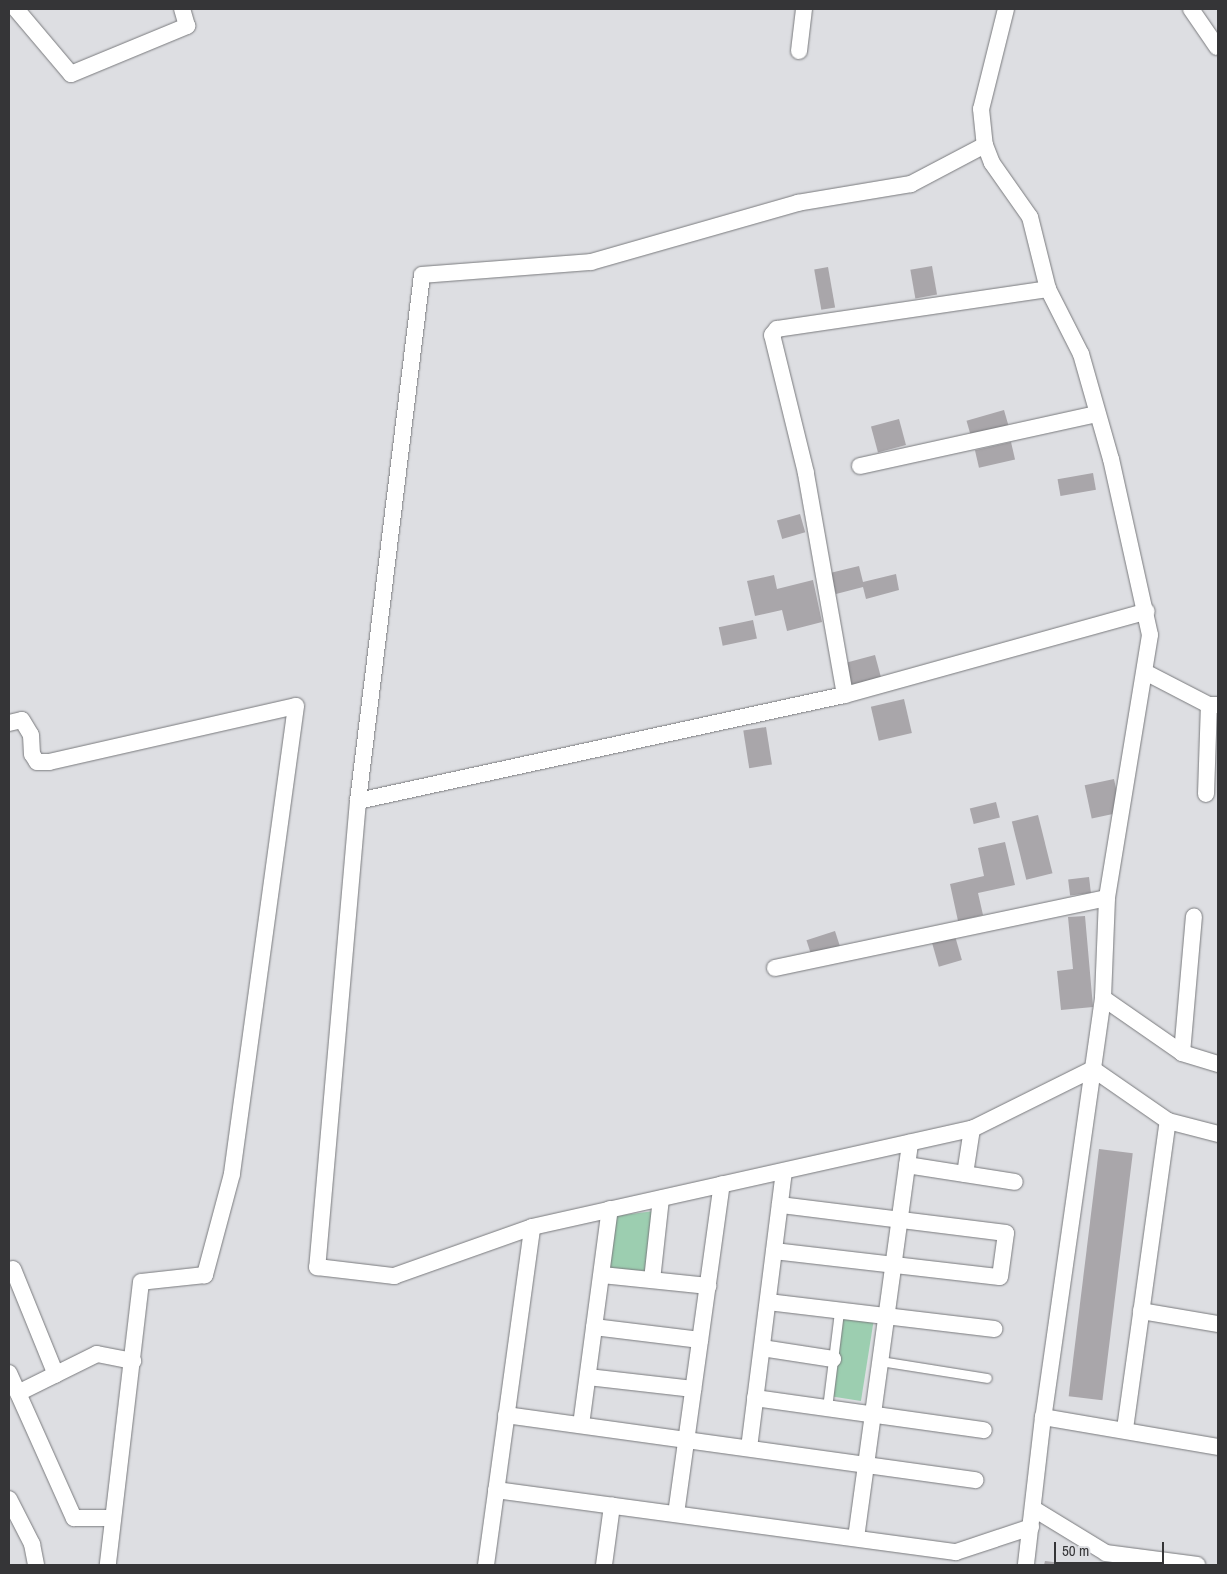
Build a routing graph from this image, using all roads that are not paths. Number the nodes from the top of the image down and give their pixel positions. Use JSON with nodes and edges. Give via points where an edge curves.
{"nodes":[{"id":1,"x":16,"y":9,"type":"edge"},
{"id":2,"x":182,"y":9,"type":"edge"},
{"id":3,"x":804,"y":9,"type":"edge"},
{"id":4,"x":1006,"y":9,"type":"edge"},
{"id":5,"x":1191,"y":9,"type":"edge"},
{"id":6,"x":1217,"y":47,"type":"dead end"},
{"id":7,"x":799,"y":51,"type":"dead end"},
{"id":8,"x":985,"y":145,"type":"junction"},
{"id":9,"x":1048,"y":289,"type":"junction"},
{"id":10,"x":1097,"y":414,"type":"junction"},
{"id":11,"x":860,"y":466,"type":"dead end"},
{"id":12,"x":1147,"y":611,"type":"junction"},
{"id":13,"x":1145,"y":672,"type":"junction"},
{"id":14,"x":845,"y":695,"type":"junction"},
{"id":15,"x":1214,"y":705,"type":"edge"},
{"id":16,"x":9,"y":723,"type":"edge"},
{"id":17,"x":1206,"y":794,"type":"dead end"},
{"id":18,"x":358,"y":802,"type":"junction"},
{"id":19,"x":1108,"y":898,"type":"junction"},
{"id":20,"x":1194,"y":917,"type":"dead end"},
{"id":21,"x":776,"y":968,"type":"dead end"},
{"id":22,"x":1103,"y":998,"type":"junction"},
{"id":23,"x":1182,"y":1053,"type":"junction"},
{"id":24,"x":1218,"y":1064,"type":"edge"},
{"id":25,"x":1093,"y":1069,"type":"junction"},
{"id":26,"x":1168,"y":1121,"type":"junction"},
{"id":27,"x":972,"y":1129,"type":"junction"},
{"id":28,"x":1218,"y":1134,"type":"edge"},
{"id":29,"x":910,"y":1143,"type":"junction"},
{"id":30,"x":907,"y":1165,"type":"junction"},
{"id":31,"x":784,"y":1171,"type":"junction"},
{"id":32,"x":966,"y":1174,"type":"junction"},
{"id":33,"x":1014,"y":1182,"type":"dead end"},
{"id":34,"x":722,"y":1184,"type":"junction"},
{"id":35,"x":661,"y":1198,"type":"junction"},
{"id":36,"x":780,"y":1205,"type":"junction"},
{"id":37,"x":610,"y":1209,"type":"junction"},
{"id":38,"x":899,"y":1220,"type":"junction"},
{"id":39,"x":532,"y":1227,"type":"junction"},
{"id":40,"x":774,"y":1252,"type":"junction"},
{"id":41,"x":893,"y":1265,"type":"junction"},
{"id":42,"x":13,"y":1269,"type":"dead end"},
{"id":43,"x":602,"y":1275,"type":"junction"},
{"id":44,"x":652,"y":1280,"type":"junction"},
{"id":45,"x":708,"y":1286,"type":"junction"},
{"id":46,"x":768,"y":1302,"type":"junction"},
{"id":47,"x":840,"y":1310,"type":"junction"},
{"id":48,"x":1141,"y":1311,"type":"junction"},
{"id":49,"x":886,"y":1316,"type":"junction"},
{"id":50,"x":1218,"y":1324,"type":"edge"},
{"id":51,"x":594,"y":1327,"type":"junction"},
{"id":52,"x":994,"y":1329,"type":"dead end"},
{"id":53,"x":700,"y":1340,"type":"junction"},
{"id":54,"x":762,"y":1348,"type":"junction"},
{"id":55,"x":833,"y":1359,"type":"junction"},
{"id":56,"x":133,"y":1361,"type":"junction"},
{"id":57,"x":880,"y":1361,"type":"junction"},
{"id":58,"x":9,"y":1373,"type":"edge"},
{"id":59,"x":56,"y":1375,"type":"junction"},
{"id":60,"x":588,"y":1376,"type":"junction"},
{"id":61,"x":987,"y":1378,"type":"dead end"},
{"id":62,"x":693,"y":1389,"type":"junction"},
{"id":63,"x":18,"y":1393,"type":"junction"},
{"id":64,"x":755,"y":1398,"type":"junction"},
{"id":65,"x":826,"y":1408,"type":"junction"},
{"id":66,"x":873,"y":1414,"type":"junction"},
{"id":67,"x":506,"y":1415,"type":"junction"},
{"id":68,"x":1043,"y":1418,"type":"junction"},
{"id":69,"x":581,"y":1425,"type":"junction"},
{"id":70,"x":1125,"y":1429,"type":"junction"},
{"id":71,"x":984,"y":1430,"type":"dead end"},
{"id":72,"x":686,"y":1440,"type":"junction"},
{"id":73,"x":1218,"y":1446,"type":"edge"},
{"id":74,"x":749,"y":1448,"type":"junction"},
{"id":75,"x":866,"y":1464,"type":"junction"},
{"id":76,"x":976,"y":1480,"type":"dead end"},
{"id":77,"x":496,"y":1490,"type":"junction"},
{"id":78,"x":9,"y":1499,"type":"edge"},
{"id":79,"x":612,"y":1506,"type":"junction"},
{"id":80,"x":1034,"y":1509,"type":"junction"},
{"id":81,"x":676,"y":1514,"type":"junction"},
{"id":82,"x":113,"y":1518,"type":"junction"},
{"id":83,"x":1031,"y":1527,"type":"junction"},
{"id":84,"x":856,"y":1538,"type":"junction"},
{"id":85,"x":955,"y":1559,"type":"edge"},
{"id":86,"x":1105,"y":1559,"type":"edge"},
{"id":87,"x":36,"y":1565,"type":"edge"},
{"id":88,"x":108,"y":1565,"type":"edge"},
{"id":89,"x":486,"y":1565,"type":"edge"},
{"id":90,"x":604,"y":1565,"type":"edge"},
{"id":91,"x":1026,"y":1565,"type":"edge"},
{"id":92,"x":1197,"y":1565,"type":"edge"}],
"edges":[{"from":1,"to":2,"type":"street","via":[[71,74],[188,26]]},
{"from":3,"to":7,"type":"street"},
{"from":4,"to":8,"type":"street","via":[[981,109]]},
{"from":5,"to":6,"type":"street"},
{"from":8,"to":9,"type":"street","via":[[992,163],[1030,217]]},
{"from":8,"to":18,"type":"street","via":[[911,184],[798,203],[591,262],[422,275]]},
{"from":9,"to":10,"type":"street","via":[[1080,354]]},
{"from":9,"to":14,"type":"street","via":[[777,328],[772,335],[806,473]]},
{"from":10,"to":11,"type":"street"},
{"from":10,"to":12,"type":"street","via":[[1112,459]]},
{"from":12,"to":13,"type":"street","via":[[1150,635]]},
{"from":12,"to":14,"type":"street"},
{"from":13,"to":15,"type":"street"},
{"from":13,"to":19,"type":"street"},
{"from":14,"to":18,"type":"street"},
{"from":15,"to":17,"type":"street"},
{"from":16,"to":56,"type":"street","via":[[22,720],[31,736],[32,754],[37,762],[49,762],[296,706],[232,1174],[205,1275],[141,1282]]},
{"from":18,"to":39,"type":"street","via":[[317,1267],[394,1276]]},
{"from":19,"to":21,"type":"street"},
{"from":19,"to":22,"type":"street"},
{"from":20,"to":23,"type":"street"},
{"from":22,"to":23,"type":"street"},
{"from":22,"to":25,"type":"street"},
{"from":23,"to":24,"type":"street"},
{"from":25,"to":26,"type":"street"},
{"from":25,"to":27,"type":"street"},
{"from":25,"to":68,"type":"street"},
{"from":26,"to":28,"type":"street"},
{"from":26,"to":48,"type":"street"},
{"from":27,"to":29,"type":"street"},
{"from":27,"to":32,"type":"street"},
{"from":29,"to":30,"type":"street"},
{"from":29,"to":31,"type":"street"},
{"from":30,"to":32,"type":"street"},
{"from":30,"to":38,"type":"street"},
{"from":31,"to":34,"type":"street"},
{"from":31,"to":36,"type":"street"},
{"from":32,"to":33,"type":"street"},
{"from":34,"to":35,"type":"street"},
{"from":34,"to":45,"type":"street"},
{"from":35,"to":37,"type":"street"},
{"from":35,"to":44,"type":"street"},
{"from":36,"to":38,"type":"street"},
{"from":36,"to":40,"type":"street"},
{"from":37,"to":39,"type":"street"},
{"from":37,"to":43,"type":"street"},
{"from":38,"to":41,"type":"street"},
{"from":38,"to":41,"type":"street","via":[[1006,1233],[1000,1278]]},
{"from":39,"to":67,"type":"street"},
{"from":40,"to":41,"type":"street"},
{"from":40,"to":46,"type":"street"},
{"from":41,"to":49,"type":"street"},
{"from":42,"to":59,"type":"street"},
{"from":43,"to":44,"type":"street"},
{"from":43,"to":51,"type":"street"},
{"from":44,"to":45,"type":"street"},
{"from":45,"to":53,"type":"street"},
{"from":46,"to":47,"type":"street"},
{"from":46,"to":54,"type":"street"},
{"from":47,"to":49,"type":"street"},
{"from":47,"to":55,"type":"lane"},
{"from":48,"to":50,"type":"street"},
{"from":48,"to":70,"type":"street"},
{"from":49,"to":52,"type":"street"},
{"from":49,"to":57,"type":"street"},
{"from":51,"to":53,"type":"street"},
{"from":51,"to":60,"type":"street"},
{"from":53,"to":62,"type":"street"},
{"from":54,"to":55,"type":"street"},
{"from":54,"to":64,"type":"street"},
{"from":55,"to":65,"type":"lane"},
{"from":56,"to":59,"type":"street","via":[[97,1354]]},
{"from":56,"to":82,"type":"street"},
{"from":57,"to":61,"type":"lane"},
{"from":57,"to":66,"type":"street"},
{"from":58,"to":63,"type":"street"},
{"from":59,"to":63,"type":"street"},
{"from":60,"to":62,"type":"street"},
{"from":60,"to":69,"type":"street"},
{"from":62,"to":72,"type":"street"},
{"from":63,"to":82,"type":"street","via":[[74,1518]]},
{"from":64,"to":65,"type":"street"},
{"from":64,"to":74,"type":"street"},
{"from":65,"to":66,"type":"street"},
{"from":66,"to":71,"type":"street"},
{"from":66,"to":75,"type":"street"},
{"from":67,"to":69,"type":"street"},
{"from":67,"to":77,"type":"street"},
{"from":68,"to":70,"type":"street"},
{"from":68,"to":80,"type":"street"},
{"from":69,"to":72,"type":"street"},
{"from":70,"to":73,"type":"street"},
{"from":72,"to":74,"type":"street"},
{"from":72,"to":81,"type":"street"},
{"from":74,"to":75,"type":"street"},
{"from":75,"to":76,"type":"street"},
{"from":75,"to":84,"type":"street"},
{"from":77,"to":79,"type":"street"},
{"from":77,"to":89,"type":"street"},
{"from":78,"to":87,"type":"street","via":[[32,1544]]},
{"from":79,"to":81,"type":"street"},
{"from":79,"to":90,"type":"street"},
{"from":80,"to":83,"type":"street"},
{"from":80,"to":86,"type":"street"},
{"from":81,"to":84,"type":"street"},
{"from":82,"to":88,"type":"street"},
{"from":83,"to":85,"type":"street"},
{"from":83,"to":91,"type":"street"},
{"from":84,"to":85,"type":"street"},
{"from":86,"to":92,"type":"street"}]}
